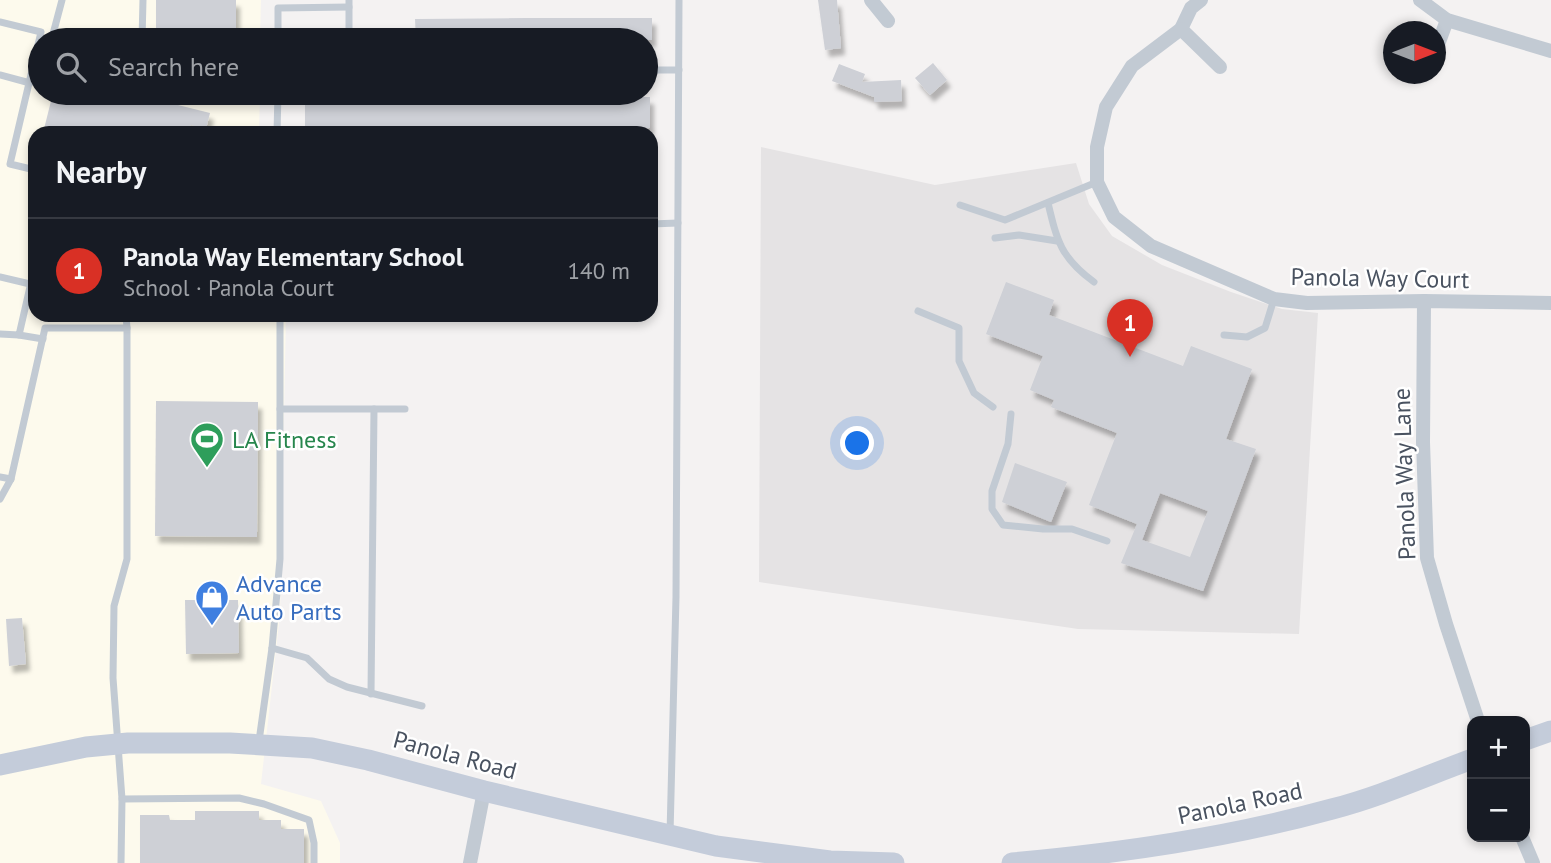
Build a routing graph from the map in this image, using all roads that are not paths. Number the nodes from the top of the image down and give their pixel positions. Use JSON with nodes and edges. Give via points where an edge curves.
{"nodes":[{"id":1,"x":62,"y":0,"type":"edge"},
{"id":2,"x":143,"y":0,"type":"edge"},
{"id":3,"x":679,"y":0,"type":"edge"},
{"id":4,"x":871,"y":0,"type":"edge"},
{"id":5,"x":1201,"y":0,"type":"edge"},
{"id":6,"x":1420,"y":0,"type":"edge"},
{"id":7,"x":349,"y":4,"type":"edge"},
{"id":8,"x":1447,"y":20,"type":"joint"},
{"id":9,"x":888,"y":21,"type":"dead end"},
{"id":10,"x":0,"y":22,"type":"edge"},
{"id":11,"x":55,"y":28,"type":"edge"},
{"id":12,"x":142,"y":28,"type":"edge"},
{"id":13,"x":278,"y":28,"type":"edge"},
{"id":14,"x":349,"y":28,"type":"edge"},
{"id":15,"x":28,"y":29,"type":"edge"},
{"id":16,"x":1181,"y":29,"type":"junction"},
{"id":17,"x":1551,"y":51,"type":"edge"},
{"id":18,"x":1220,"y":66,"type":"dead end"},
{"id":19,"x":658,"y":70,"type":"edge"},
{"id":20,"x":679,"y":70,"type":"junction"},
{"id":21,"x":0,"y":75,"type":"edge"},
{"id":22,"x":28,"y":82,"type":"edge"},
{"id":23,"x":28,"y":91,"type":"edge"},
{"id":24,"x":278,"y":105,"type":"edge"},
{"id":25,"x":277,"y":126,"type":"edge"},
{"id":26,"x":0,"y":162,"type":"edge"},
{"id":27,"x":10,"y":164,"type":"junction"},
{"id":28,"x":28,"y":168,"type":"edge"},
{"id":29,"x":1097,"y":182,"type":"junction"},
{"id":30,"x":1048,"y":203,"type":"junction"},
{"id":31,"x":960,"y":205,"type":"dead end"},
{"id":32,"x":658,"y":223,"type":"edge"},
{"id":33,"x":678,"y":223,"type":"junction"},
{"id":34,"x":995,"y":238,"type":"dead end"},
{"id":35,"x":1058,"y":241,"type":"junction"},
{"id":36,"x":0,"y":277,"type":"edge"},
{"id":37,"x":1094,"y":282,"type":"dead end"},
{"id":38,"x":28,"y":284,"type":"edge"},
{"id":39,"x":28,"y":293,"type":"edge"},
{"id":40,"x":1274,"y":299,"type":"junction"},
{"id":41,"x":1424,"y":301,"type":"junction"},
{"id":42,"x":1551,"y":303,"type":"edge"},
{"id":43,"x":918,"y":311,"type":"dead end"},
{"id":44,"x":127,"y":322,"type":"edge"},
{"id":45,"x":280,"y":322,"type":"edge"},
{"id":46,"x":127,"y":328,"type":"junction"},
{"id":47,"x":0,"y":334,"type":"edge"},
{"id":48,"x":19,"y":335,"type":"junction"},
{"id":49,"x":1224,"y":335,"type":"dead end"},
{"id":50,"x":43,"y":339,"type":"junction"},
{"id":51,"x":993,"y":407,"type":"dead end"},
{"id":52,"x":280,"y":409,"type":"junction"},
{"id":53,"x":374,"y":409,"type":"junction"},
{"id":54,"x":405,"y":409,"type":"dead end"},
{"id":55,"x":1011,"y":414,"type":"dead end"},
{"id":56,"x":0,"y":477,"type":"edge"},
{"id":57,"x":11,"y":479,"type":"junction"},
{"id":58,"x":0,"y":499,"type":"edge"},
{"id":59,"x":1107,"y":541,"type":"dead end"},
{"id":60,"x":272,"y":648,"type":"junction"},
{"id":61,"x":371,"y":694,"type":"junction"},
{"id":62,"x":422,"y":706,"type":"dead end"},
{"id":63,"x":1476,"y":716,"type":"edge"},
{"id":64,"x":1551,"y":731,"type":"edge"},
{"id":65,"x":1530,"y":738,"type":"edge"},
{"id":66,"x":118,"y":744,"type":"junction"},
{"id":67,"x":258,"y":745,"type":"junction"},
{"id":68,"x":1467,"y":761,"type":"edge"},
{"id":69,"x":0,"y":765,"type":"edge"},
{"id":70,"x":484,"y":791,"type":"junction"},
{"id":71,"x":122,"y":799,"type":"junction"},
{"id":72,"x":670,"y":835,"type":"junction"},
{"id":73,"x":1524,"y":842,"type":"edge"},
{"id":74,"x":121,"y":863,"type":"edge"},
{"id":75,"x":314,"y":863,"type":"edge"},
{"id":76,"x":470,"y":863,"type":"edge"},
{"id":77,"x":894,"y":863,"type":"edge"},
{"id":78,"x":1012,"y":863,"type":"edge"},
{"id":79,"x":1533,"y":863,"type":"edge"}],
"edges":[{"from":1,"to":11,"type":"lane"},
{"from":2,"to":12,"type":"lane"},
{"from":3,"to":20,"type":"lane"},
{"from":4,"to":9,"type":"street"},
{"from":5,"to":16,"type":"street","via":[[1191,8]]},
{"from":6,"to":8,"type":"street"},
{"from":7,"to":13,"type":"lane","via":[[278,8]]},
{"from":7,"to":14,"type":"lane"},
{"from":8,"to":17,"type":"street"},
{"from":10,"to":15,"type":"lane"},
{"from":16,"to":18,"type":"street"},
{"from":16,"to":29,"type":"street","via":[[1132,66],[1107,107],[1097,147]]},
{"from":19,"to":20,"type":"lane"},
{"from":20,"to":33,"type":"lane"},
{"from":21,"to":22,"type":"lane"},
{"from":23,"to":27,"type":"lane"},
{"from":24,"to":25,"type":"lane"},
{"from":26,"to":27,"type":"lane"},
{"from":27,"to":28,"type":"lane"},
{"from":29,"to":30,"type":"lane"},
{"from":29,"to":40,"type":"street","name":"Panola Way Court","via":[[1114,217],[1152,246]]},
{"from":30,"to":31,"type":"lane","via":[[1005,220]]},
{"from":30,"to":35,"type":"lane"},
{"from":32,"to":33,"type":"lane"},
{"from":33,"to":72,"type":"lane"},
{"from":34,"to":35,"type":"lane","via":[[1019,234]]},
{"from":35,"to":37,"type":"lane","via":[[1074,268]]},
{"from":36,"to":38,"type":"lane"},
{"from":39,"to":48,"type":"lane"},
{"from":40,"to":41,"type":"street","name":"Panola Way Court","via":[[1307,303]]},
{"from":40,"to":49,"type":"lane","via":[[1265,328],[1247,337]]},
{"from":41,"to":42,"type":"street","name":"Panola Way Court"},
{"from":41,"to":63,"type":"street","name":"Panola Way Lane","via":[[1427,558]]},
{"from":43,"to":51,"type":"lane","via":[[959,328],[959,361],[974,393]]},
{"from":44,"to":46,"type":"lane"},
{"from":45,"to":52,"type":"lane"},
{"from":46,"to":50,"type":"lane","via":[[46,328]]},
{"from":46,"to":66,"type":"lane","via":[[127,559],[114,606],[113,642]]},
{"from":47,"to":48,"type":"lane"},
{"from":48,"to":50,"type":"lane"},
{"from":50,"to":57,"type":"lane"},
{"from":52,"to":53,"type":"lane"},
{"from":52,"to":60,"type":"lane","via":[[280,559]]},
{"from":53,"to":54,"type":"lane"},
{"from":53,"to":61,"type":"lane"},
{"from":55,"to":59,"type":"lane","via":[[1008,444],[992,491],[992,509],[1003,525],[1072,529]]},
{"from":56,"to":57,"type":"lane"},
{"from":57,"to":58,"type":"lane"},
{"from":60,"to":61,"type":"lane","via":[[307,658],[329,679]]},
{"from":60,"to":67,"type":"lane"},
{"from":61,"to":62,"type":"lane"},
{"from":64,"to":65,"type":"main road"},
{"from":66,"to":67,"type":"main road","name":"Panola Road"},
{"from":66,"to":69,"type":"main road","name":"Panola Road"},
{"from":66,"to":71,"type":"lane"},
{"from":67,"to":70,"type":"main road","name":"Panola Road","via":[[312,748]]},
{"from":68,"to":78,"type":"main road","name":"Panola Road","via":[[1334,809],[1216,838]]},
{"from":70,"to":72,"type":"main road","name":"Panola Road"},
{"from":70,"to":76,"type":"street"},
{"from":71,"to":74,"type":"lane"},
{"from":71,"to":75,"type":"lane","via":[[239,798],[264,804],[309,820]]},
{"from":72,"to":77,"type":"main road","name":"Panola Road","via":[[781,856]]},
{"from":73,"to":79,"type":"street"}]}
